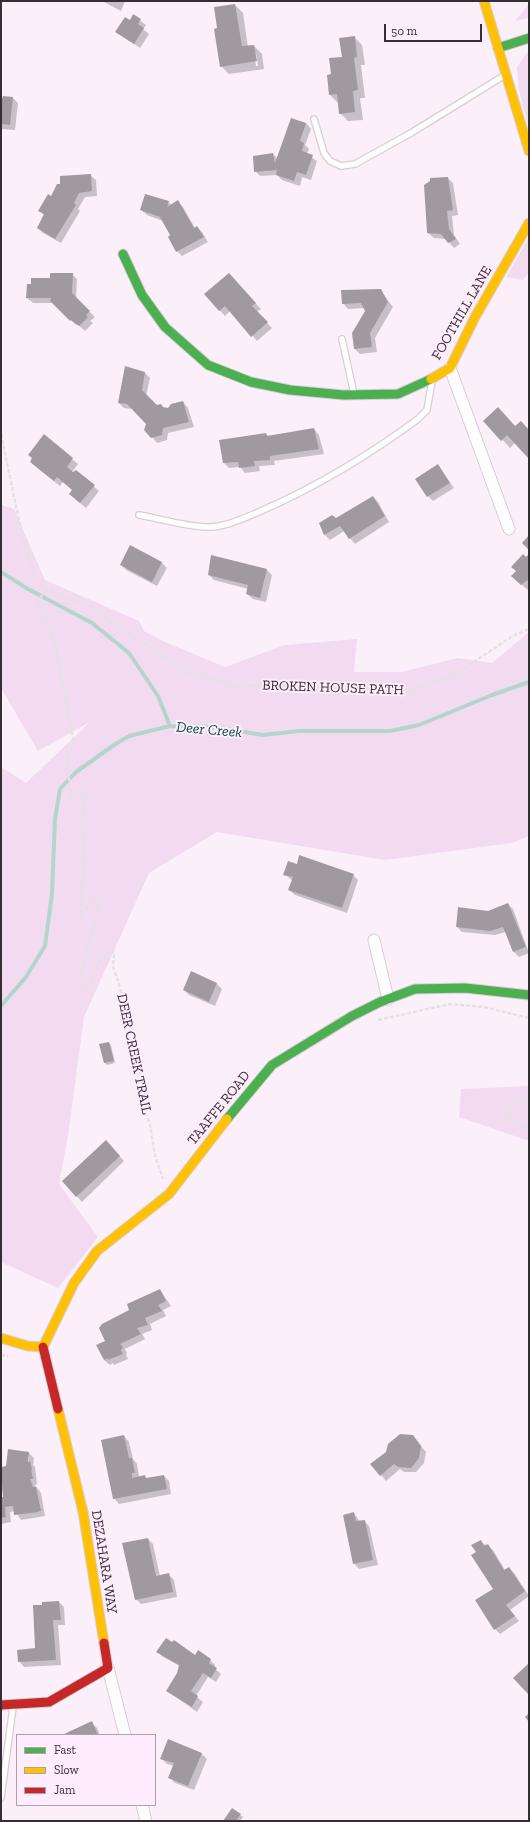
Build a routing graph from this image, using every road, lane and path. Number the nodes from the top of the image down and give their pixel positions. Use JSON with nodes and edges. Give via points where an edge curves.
{"nodes":[{"id":1,"x":484,"y":1,"type":"edge"},
{"id":2,"x":529,"y":38,"type":"edge"},
{"id":3,"x":498,"y":48,"type":"junction"},
{"id":4,"x":506,"y":75,"type":"junction"},
{"id":5,"x":314,"y":119,"type":"dead end"},
{"id":6,"x":529,"y":151,"type":"edge"},
{"id":7,"x":529,"y":223,"type":"edge"},
{"id":8,"x":123,"y":254,"type":"dead end"},
{"id":9,"x":342,"y":340,"type":"dead end"},
{"id":10,"x":450,"y":368,"type":"junction"},
{"id":11,"x":433,"y":378,"type":"junction"},
{"id":12,"x":354,"y":395,"type":"junction"},
{"id":13,"x":1,"y":434,"type":"edge"},
{"id":14,"x":139,"y":515,"type":"dead end"},
{"id":15,"x":509,"y":529,"type":"dead end"},
{"id":16,"x":46,"y":590,"type":"junction"},
{"id":17,"x":529,"y":629,"type":"edge"},
{"id":18,"x":374,"y":940,"type":"dead end"},
{"id":19,"x":529,"y":995,"type":"edge"},
{"id":20,"x":388,"y":999,"type":"junction"},
{"id":21,"x":529,"y":1018,"type":"edge"},
{"id":22,"x":370,"y":1022,"type":"dead end"},
{"id":23,"x":529,"y":1098,"type":"edge"},
{"id":24,"x":529,"y":1130,"type":"edge"},
{"id":25,"x":169,"y":1194,"type":"junction"},
{"id":26,"x":1,"y":1338,"type":"edge"},
{"id":27,"x":43,"y":1347,"type":"junction"},
{"id":28,"x":108,"y":1668,"type":"junction"},
{"id":29,"x":14,"y":1704,"type":"junction"},
{"id":30,"x":1,"y":1705,"type":"edge"},
{"id":31,"x":125,"y":1734,"type":"edge"},
{"id":32,"x":1,"y":1798,"type":"edge"},
{"id":33,"x":142,"y":1806,"type":"edge"},
{"id":34,"x":146,"y":1821,"type":"edge"}],
"edges":[{"from":1,"to":3,"type":"street"},
{"from":2,"to":3,"type":"street"},
{"from":3,"to":4,"type":"street"},
{"from":4,"to":5,"type":"lane","via":[[355,164],[341,166],[330,161],[324,153]]},
{"from":4,"to":6,"type":"street"},
{"from":7,"to":10,"type":"street","name":"FOOTHILL LANE","via":[[475,317]]},
{"from":8,"to":12,"type":"street","name":"FOOTHILL LANE","via":[[142,295],[165,326],[208,365],[251,382],[290,390]]},
{"from":9,"to":12,"type":"lane"},
{"from":10,"to":11,"type":"street","name":"FOOTHILL LANE"},
{"from":10,"to":15,"type":"street"},
{"from":11,"to":12,"type":"street","name":"FOOTHILL LANE","via":[[398,394]]},
{"from":11,"to":14,"type":"lane","via":[[427,410],[418,419],[344,469],[302,493],[220,526],[206,527]]},
{"from":13,"to":16,"type":"path","via":[[22,539],[35,576]]},
{"from":16,"to":17,"type":"path","name":"BROKEN HOUSE PATH","via":[[89,606],[185,672],[236,686],[295,684],[408,692],[454,675],[511,637]]},
{"from":16,"to":25,"type":"path","name":"DEER CREEK TRAIL","via":[[36,604],[56,648],[74,743],[67,759],[70,798],[87,792],[82,816],[84,865],[80,918],[94,899],[101,899],[80,983],[84,989],[91,984],[94,972],[102,959],[112,950],[113,967],[134,1041],[155,1156]]},
{"from":18,"to":20,"type":"street"},
{"from":19,"to":20,"type":"street","name":"TAAFFE ROAD","via":[[464,988],[415,989]]},
{"from":20,"to":25,"type":"street","name":"TAAFFE ROAD","via":[[352,1016],[272,1065]]},
{"from":21,"to":22,"type":"path","via":[[484,1007],[450,1004]]},
{"from":23,"to":24,"type":"path","via":[[508,1102],[505,1116]]},
{"from":25,"to":27,"type":"street","name":"TAAFFE ROAD","via":[[97,1251],[74,1282]]},
{"from":26,"to":27,"type":"street","via":[[28,1346]]},
{"from":27,"to":28,"type":"street","name":"DEZAHARA WAY","via":[[83,1512]]},
{"from":28,"to":29,"type":"street","via":[[49,1702]]},
{"from":28,"to":31,"type":"street"},
{"from":29,"to":30,"type":"street"},
{"from":29,"to":32,"type":"lane"},
{"from":33,"to":34,"type":"street"}]}
